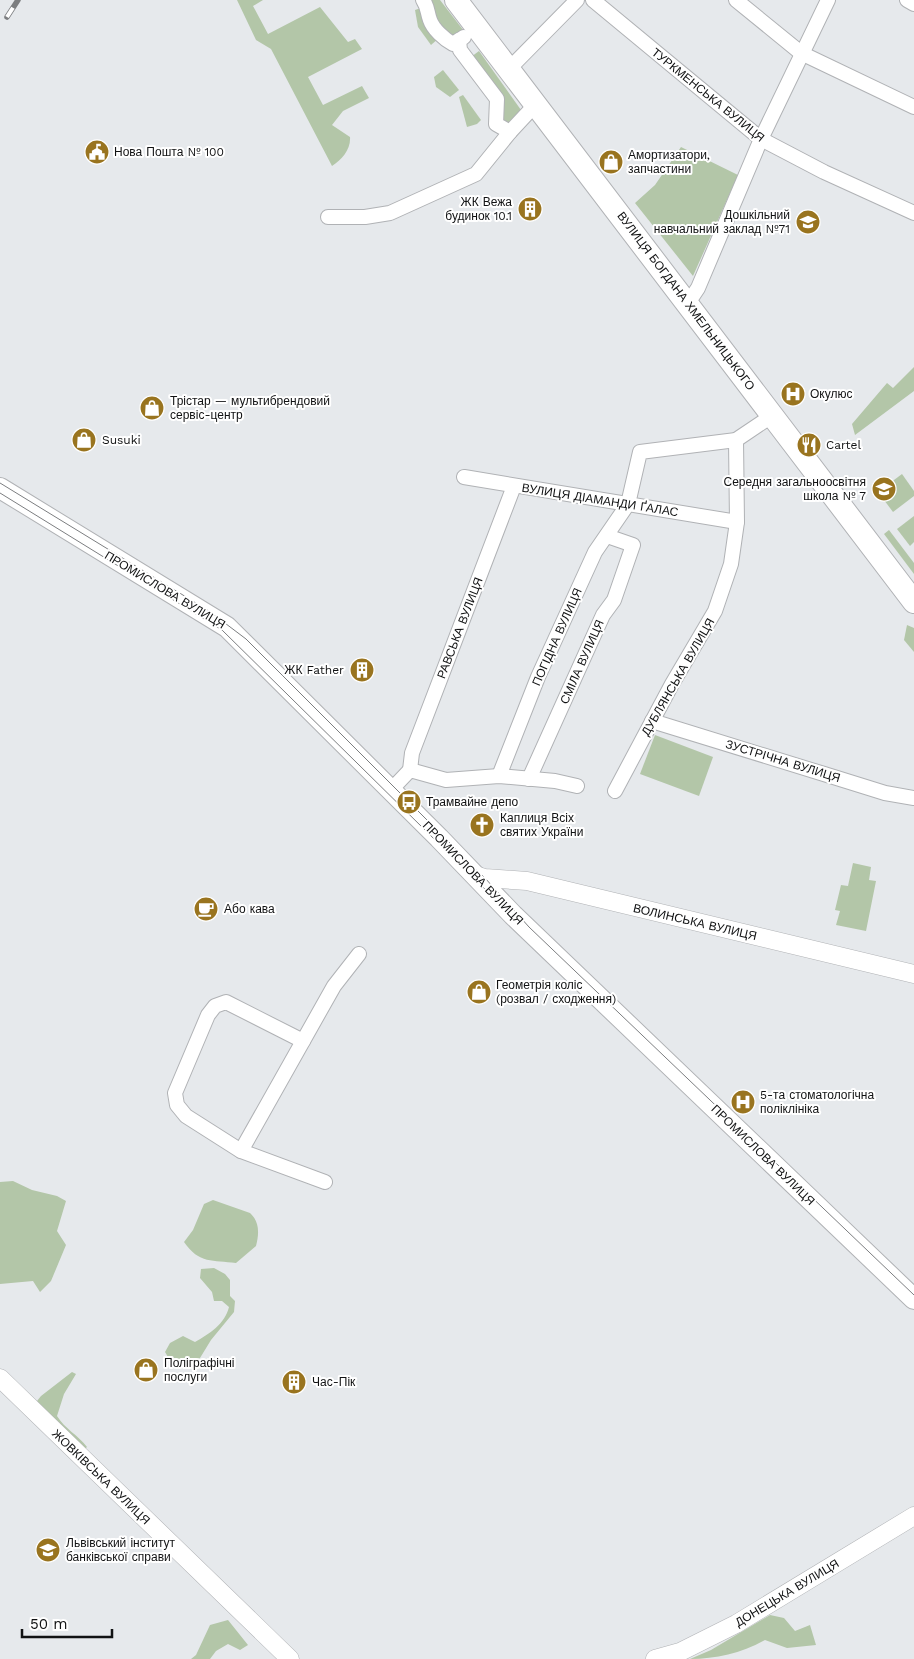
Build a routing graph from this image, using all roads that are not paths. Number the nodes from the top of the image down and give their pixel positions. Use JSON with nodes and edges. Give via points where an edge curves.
{"nodes":[{"id":1,"x":423,"y":0,"type":"edge"},
{"id":2,"x":456,"y":0,"type":"edge"},
{"id":3,"x":577,"y":0,"type":"edge"},
{"id":4,"x":593,"y":0,"type":"edge"},
{"id":5,"x":736,"y":0,"type":"edge"},
{"id":6,"x":828,"y":0,"type":"edge"},
{"id":7,"x":907,"y":0,"type":"edge"},
{"id":8,"x":914,"y":4,"type":"edge"},
{"id":9,"x":468,"y":34,"type":"junction"},
{"id":10,"x":801,"y":53,"type":"junction"},
{"id":11,"x":509,"y":69,"type":"junction"},
{"id":12,"x":536,"y":104,"type":"junction"},
{"id":13,"x":914,"y":107,"type":"edge"},
{"id":14,"x":510,"y":132,"type":"junction"},
{"id":15,"x":761,"y":139,"type":"junction"},
{"id":16,"x":914,"y":214,"type":"edge"},
{"id":17,"x":328,"y":217,"type":"dead end"},
{"id":18,"x":688,"y":303,"type":"junction"},
{"id":19,"x":773,"y":415,"type":"junction"},
{"id":20,"x":736,"y":440,"type":"junction"},
{"id":21,"x":464,"y":477,"type":"dead end"},
{"id":22,"x":514,"y":486,"type":"junction"},
{"id":23,"x":0,"y":488,"type":"edge"},
{"id":24,"x":628,"y":504,"type":"junction"},
{"id":25,"x":737,"y":522,"type":"junction"},
{"id":26,"x":607,"y":536,"type":"junction"},
{"id":27,"x":914,"y":602,"type":"edge"},
{"id":28,"x":652,"y":721,"type":"junction"},
{"id":29,"x":410,"y":770,"type":"junction"},
{"id":30,"x":499,"y":776,"type":"junction"},
{"id":31,"x":529,"y":779,"type":"junction"},
{"id":32,"x":577,"y":786,"type":"dead end"},
{"id":33,"x":391,"y":790,"type":"junction"},
{"id":34,"x":615,"y":791,"type":"dead end"},
{"id":35,"x":914,"y":798,"type":"edge"},
{"id":36,"x":475,"y":875,"type":"junction"},
{"id":37,"x":359,"y":954,"type":"dead end"},
{"id":38,"x":914,"y":974,"type":"edge"},
{"id":39,"x":303,"y":1041,"type":"junction"},
{"id":40,"x":241,"y":1151,"type":"junction"},
{"id":41,"x":326,"y":1182,"type":"dead end"},
{"id":42,"x":914,"y":1298,"type":"edge"},
{"id":43,"x":0,"y":1378,"type":"edge"},
{"id":44,"x":914,"y":1516,"type":"edge"},
{"id":45,"x":681,"y":1655,"type":"edge"},
{"id":46,"x":290,"y":1659,"type":"edge"},
{"id":47,"x":655,"y":1659,"type":"edge"}],
"edges":[{"from":1,"to":9,"type":"street","via":[[428,6],[430,21],[445,40],[453,44]]},
{"from":2,"to":9,"type":"main road","name":"ВУЛИЦЯ БОГДАНА ХМЕЛЬНИЦЬКОГО"},
{"from":3,"to":11,"type":"street"},
{"from":4,"to":15,"type":"street","name":"ТУРКМЕНСЬКА ВУЛИЦЯ"},
{"from":5,"to":10,"type":"street"},
{"from":6,"to":10,"type":"street"},
{"from":7,"to":8,"type":"street"},
{"from":9,"to":11,"type":"main road","name":"ВУЛИЦЯ БОГДАНА ХМЕЛЬНИЦЬКОГО"},
{"from":9,"to":14,"type":"street","via":[[460,50],[497,99],[496,124]]},
{"from":10,"to":13,"type":"street"},
{"from":10,"to":15,"type":"street"},
{"from":11,"to":12,"type":"main road","name":"ВУЛИЦЯ БОГДАНА ХМЕЛЬНИЦЬКОГО"},
{"from":12,"to":14,"type":"street"},
{"from":12,"to":18,"type":"main road","name":"ВУЛИЦЯ БОГДАНА ХМЕЛЬНИЦЬКОГО"},
{"from":14,"to":17,"type":"street","via":[[476,174],[390,213]]},
{"from":15,"to":16,"type":"street","name":"ТУРКМЕНСЬКА ВУЛИЦЯ"},
{"from":15,"to":18,"type":"street","via":[[698,288]]},
{"from":18,"to":19,"type":"main road","name":"ВУЛИЦЯ БОГДАНА ХМЕЛЬНИЦЬКОГО"},
{"from":19,"to":20,"type":"street"},
{"from":19,"to":27,"type":"main road","name":"ВУЛИЦЯ БОГДАНА ХМЕЛЬНИЦЬКОГО"},
{"from":20,"to":24,"type":"street","via":[[640,452]]},
{"from":20,"to":25,"type":"street","name":"ДУБЛЯНСЬКА ВУЛИЦЯ"},
{"from":21,"to":22,"type":"street","name":"ВУЛИЦЯ ДІАМАНДИ ҐАЛАС"},
{"from":22,"to":24,"type":"street","name":"ВУЛИЦЯ ДІАМАНДИ ҐАЛАС"},
{"from":22,"to":29,"type":"street","name":"РАВСЬКА ВУЛИЦЯ","via":[[412,754]]},
{"from":23,"to":33,"type":"main road","name":"ПРОМИСЛОВА ВУЛИЦЯ","via":[[227,627]]},
{"from":24,"to":25,"type":"street","name":"ВУЛИЦЯ ДІАМАНДИ ҐАЛАС"},
{"from":24,"to":26,"type":"street","name":"ПОГІДНА ВУЛИЦЯ"},
{"from":25,"to":28,"type":"street","name":"ДУБЛЯНСЬКА ВУЛИЦЯ","via":[[731,564],[715,611]]},
{"from":26,"to":30,"type":"street","name":"ПОГІДНА ВУЛИЦЯ","via":[[595,552],[542,668]]},
{"from":26,"to":31,"type":"street","name":"СМІЛА ВУЛИЦЯ","via":[[633,545],[614,600],[603,614]]},
{"from":28,"to":34,"type":"street","name":"ДУБЛЯНСЬКА ВУЛИЦЯ"},
{"from":28,"to":35,"type":"street","name":"ЗУСТРІЧНА ВУЛИЦЯ","via":[[885,793]]},
{"from":29,"to":30,"type":"street","via":[[446,780]]},
{"from":29,"to":33,"type":"street"},
{"from":30,"to":31,"type":"street"},
{"from":31,"to":32,"type":"street"},
{"from":33,"to":36,"type":"main road","name":"ПРОМИСЛОВА ВУЛИЦЯ"},
{"from":36,"to":38,"type":"street","name":"ВОЛИНСЬКА ВУЛИЦЯ","via":[[527,882]]},
{"from":36,"to":42,"type":"main road","name":"ПРОМИСЛОВА ВУЛИЦЯ"},
{"from":37,"to":39,"type":"street","via":[[334,986]]},
{"from":39,"to":40,"type":"street"},
{"from":39,"to":40,"type":"street","via":[[226,1002],[215,1006],[208,1015],[175,1093],[177,1105],[186,1116]]},
{"from":40,"to":41,"type":"street"},
{"from":43,"to":46,"type":"street","name":"ЖОВКІВСЬКА ВУЛИЦЯ"},
{"from":44,"to":45,"type":"street","name":"ДОНЕЦЬКА ВУЛИЦЯ"},
{"from":45,"to":47,"type":"street","name":"ДОНЕЦЬКА ВУЛИЦЯ"}]}
